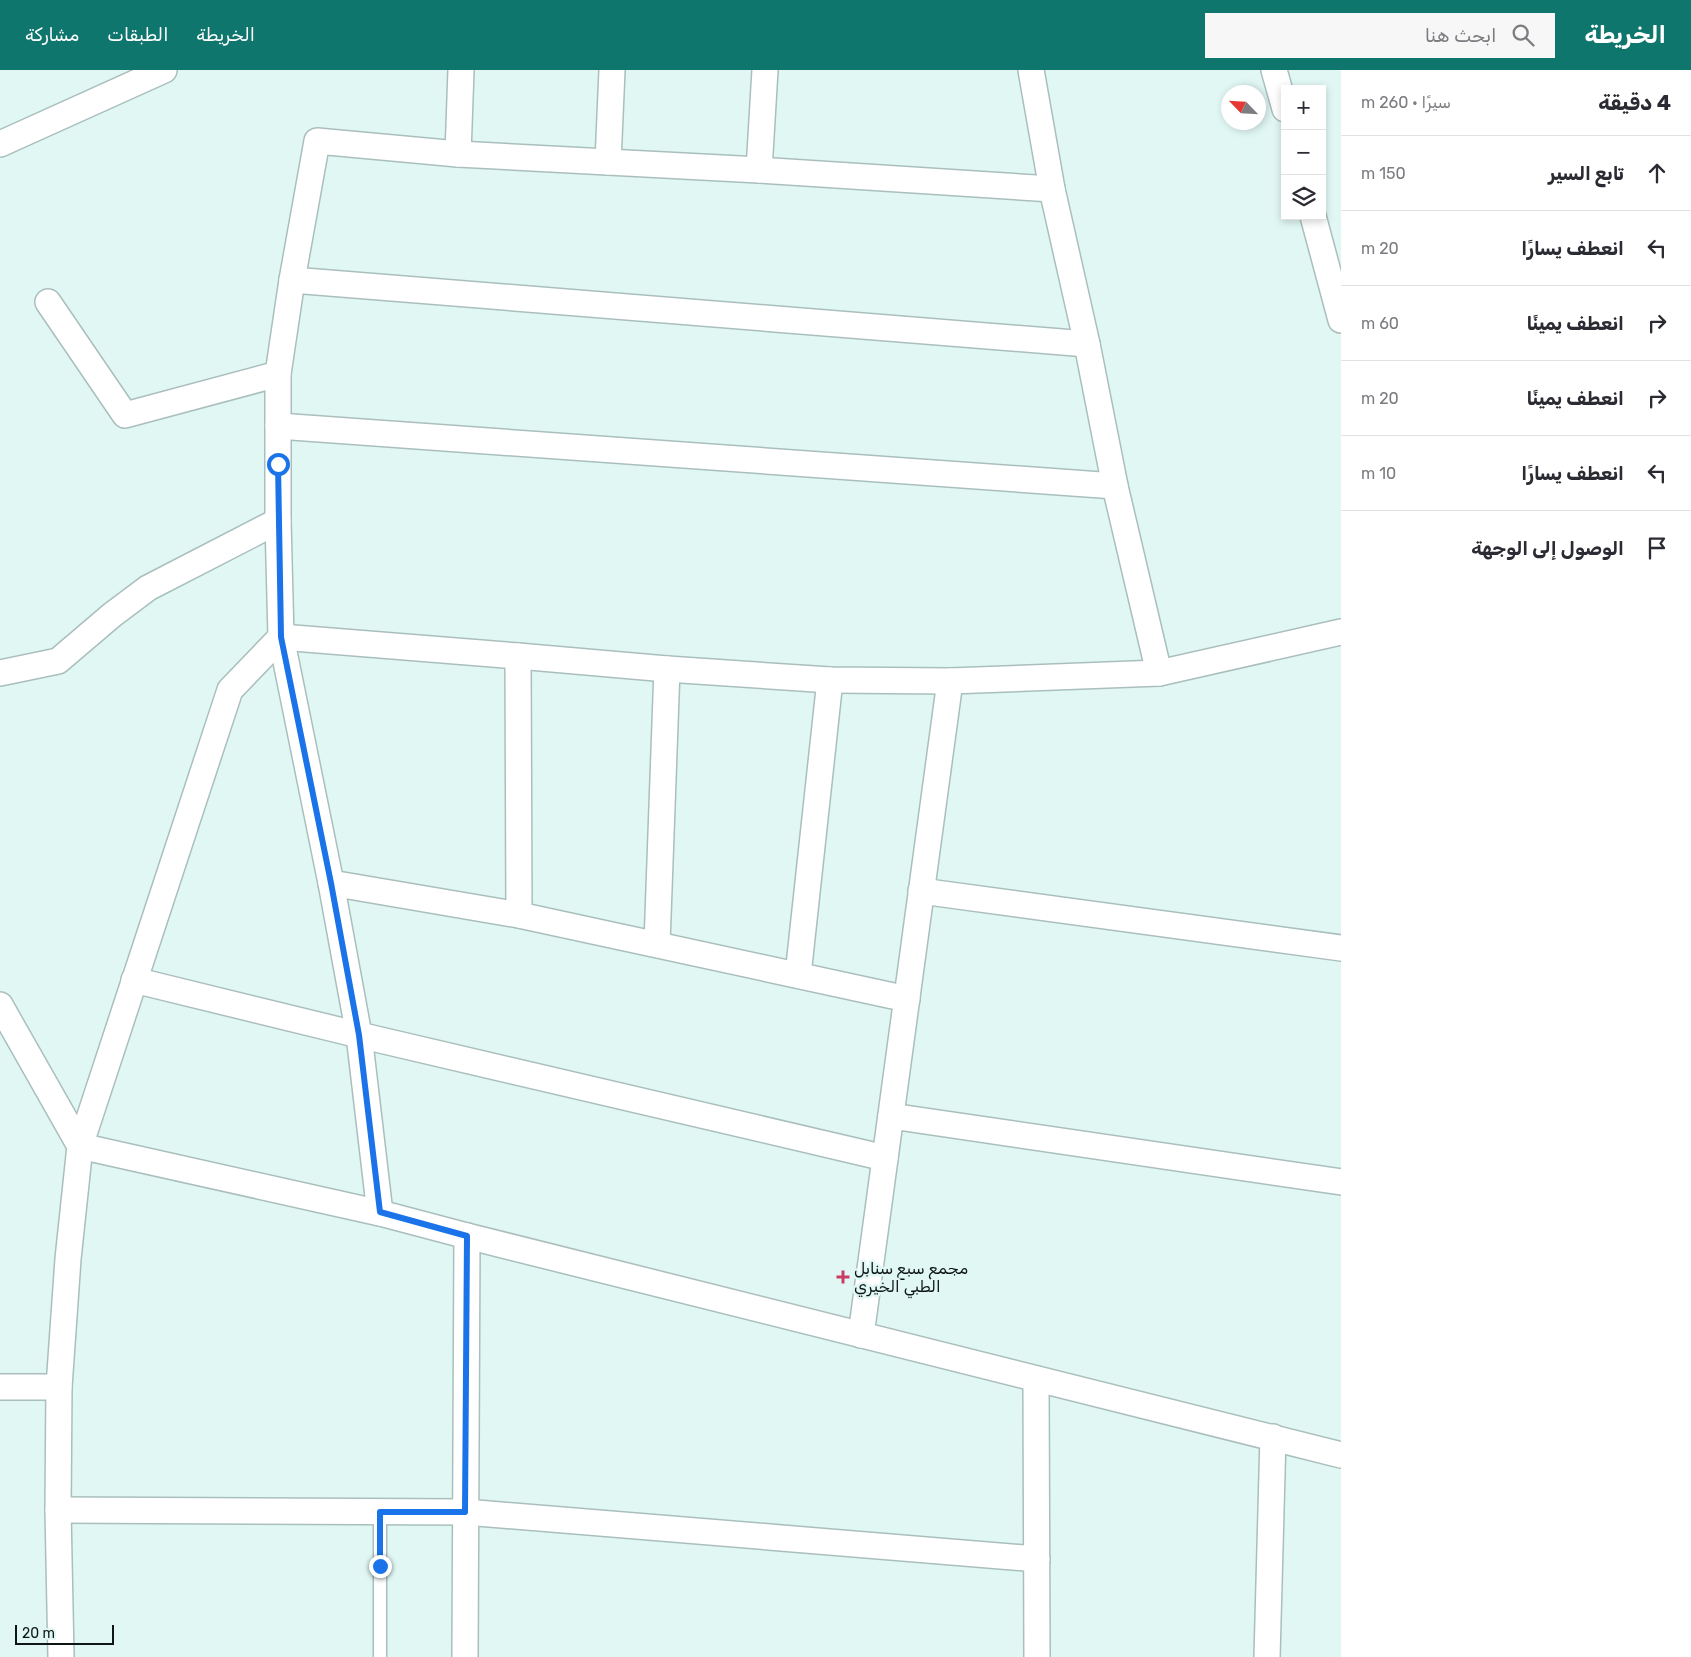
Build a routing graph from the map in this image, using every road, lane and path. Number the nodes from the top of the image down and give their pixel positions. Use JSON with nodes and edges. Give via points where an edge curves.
{"nodes":[{"id":1,"x":164,"y":70,"type":"edge"},
{"id":2,"x":462,"y":70,"type":"edge"},
{"id":3,"x":612,"y":70,"type":"edge"},
{"id":4,"x":765,"y":70,"type":"edge"},
{"id":5,"x":1031,"y":70,"type":"edge"},
{"id":6,"x":1274,"y":70,"type":"edge"},
{"id":7,"x":1281,"y":95,"type":"edge"},
{"id":8,"x":0,"y":144,"type":"edge"},
{"id":9,"x":458,"y":154,"type":"junction"},
{"id":10,"x":608,"y":162,"type":"junction"},
{"id":11,"x":759,"y":170,"type":"junction"},
{"id":12,"x":1052,"y":189,"type":"junction"},
{"id":13,"x":1314,"y":220,"type":"edge"},
{"id":14,"x":292,"y":280,"type":"junction"},
{"id":15,"x":48,"y":302,"type":"dead end"},
{"id":16,"x":1341,"y":320,"type":"edge"},
{"id":17,"x":1087,"y":344,"type":"junction"},
{"id":18,"x":278,"y":374,"type":"junction"},
{"id":19,"x":278,"y":426,"type":"junction"},
{"id":20,"x":1115,"y":486,"type":"junction"},
{"id":21,"x":278,"y":521,"type":"junction"},
{"id":22,"x":1341,"y":632,"type":"edge"},
{"id":23,"x":281,"y":637,"type":"junction"},
{"id":24,"x":518,"y":656,"type":"junction"},
{"id":25,"x":667,"y":669,"type":"junction"},
{"id":26,"x":0,"y":673,"type":"edge"},
{"id":27,"x":1159,"y":673,"type":"junction"},
{"id":28,"x":830,"y":680,"type":"junction"},
{"id":29,"x":950,"y":681,"type":"junction"},
{"id":30,"x":331,"y":883,"type":"junction"},
{"id":31,"x":921,"y":891,"type":"junction"},
{"id":32,"x":519,"y":915,"type":"junction"},
{"id":33,"x":657,"y":944,"type":"junction"},
{"id":34,"x":1341,"y":948,"type":"edge"},
{"id":35,"x":798,"y":975,"type":"junction"},
{"id":36,"x":134,"y":980,"type":"junction"},
{"id":37,"x":907,"y":999,"type":"junction"},
{"id":38,"x":0,"y":1004,"type":"edge"},
{"id":39,"x":359,"y":1035,"type":"junction"},
{"id":40,"x":891,"y":1116,"type":"junction"},
{"id":41,"x":80,"y":1146,"type":"junction"},
{"id":42,"x":885,"y":1158,"type":"junction"},
{"id":43,"x":1341,"y":1182,"type":"edge"},
{"id":44,"x":380,"y":1212,"type":"junction"},
{"id":45,"x":467,"y":1236,"type":"junction"},
{"id":46,"x":861,"y":1335,"type":"junction"},
{"id":47,"x":1036,"y":1379,"type":"junction"},
{"id":48,"x":0,"y":1387,"type":"edge"},
{"id":49,"x":59,"y":1388,"type":"junction"},
{"id":50,"x":1273,"y":1437,"type":"junction"},
{"id":51,"x":1341,"y":1454,"type":"edge"},
{"id":52,"x":58,"y":1510,"type":"junction"},
{"id":53,"x":380,"y":1512,"type":"junction"},
{"id":54,"x":465,"y":1512,"type":"junction"},
{"id":55,"x":1037,"y":1559,"type":"junction"},
{"id":56,"x":61,"y":1657,"type":"edge"},
{"id":57,"x":380,"y":1657,"type":"edge"},
{"id":58,"x":465,"y":1657,"type":"edge"},
{"id":59,"x":1037,"y":1657,"type":"edge"},
{"id":60,"x":1267,"y":1657,"type":"edge"}],
"edges":[{"from":1,"to":8,"type":"street"},
{"from":2,"to":9,"type":"street"},
{"from":3,"to":10,"type":"street"},
{"from":4,"to":11,"type":"street"},
{"from":5,"to":12,"type":"street"},
{"from":6,"to":7,"type":"street"},
{"from":9,"to":10,"type":"street"},
{"from":9,"to":14,"type":"street","via":[[317,141]]},
{"from":10,"to":11,"type":"street"},
{"from":11,"to":12,"type":"street"},
{"from":12,"to":17,"type":"street"},
{"from":13,"to":16,"type":"street"},
{"from":14,"to":17,"type":"street"},
{"from":14,"to":18,"type":"street"},
{"from":15,"to":18,"type":"street","via":[[125,415]]},
{"from":17,"to":20,"type":"street"},
{"from":18,"to":19,"type":"street"},
{"from":19,"to":20,"type":"street"},
{"from":19,"to":21,"type":"street"},
{"from":20,"to":27,"type":"street"},
{"from":21,"to":23,"type":"street"},
{"from":21,"to":26,"type":"street","via":[[148,588],[58,661]]},
{"from":22,"to":27,"type":"street"},
{"from":23,"to":24,"type":"street"},
{"from":23,"to":30,"type":"street"},
{"from":23,"to":36,"type":"street","via":[[230,690]]},
{"from":24,"to":25,"type":"street"},
{"from":24,"to":32,"type":"street"},
{"from":25,"to":28,"type":"street"},
{"from":25,"to":33,"type":"street"},
{"from":27,"to":29,"type":"street"},
{"from":28,"to":29,"type":"street"},
{"from":28,"to":35,"type":"street"},
{"from":29,"to":31,"type":"street"},
{"from":30,"to":32,"type":"street"},
{"from":30,"to":39,"type":"street"},
{"from":31,"to":34,"type":"street"},
{"from":31,"to":37,"type":"street"},
{"from":32,"to":33,"type":"street"},
{"from":33,"to":35,"type":"street"},
{"from":35,"to":37,"type":"street"},
{"from":36,"to":39,"type":"street"},
{"from":36,"to":41,"type":"street"},
{"from":37,"to":40,"type":"street"},
{"from":38,"to":41,"type":"street"},
{"from":39,"to":42,"type":"street"},
{"from":39,"to":44,"type":"street"},
{"from":40,"to":42,"type":"street"},
{"from":40,"to":43,"type":"street"},
{"from":41,"to":44,"type":"street"},
{"from":41,"to":49,"type":"street"},
{"from":42,"to":46,"type":"street"},
{"from":44,"to":45,"type":"street"},
{"from":45,"to":46,"type":"street"},
{"from":45,"to":54,"type":"street"},
{"from":46,"to":47,"type":"street"},
{"from":47,"to":50,"type":"street"},
{"from":47,"to":55,"type":"street"},
{"from":48,"to":49,"type":"street"},
{"from":49,"to":52,"type":"street"},
{"from":50,"to":51,"type":"street"},
{"from":50,"to":60,"type":"street"},
{"from":52,"to":53,"type":"street"},
{"from":52,"to":56,"type":"street"},
{"from":53,"to":54,"type":"street"},
{"from":53,"to":57,"type":"lane"},
{"from":54,"to":55,"type":"street"},
{"from":54,"to":58,"type":"street"},
{"from":55,"to":59,"type":"street"}]}
